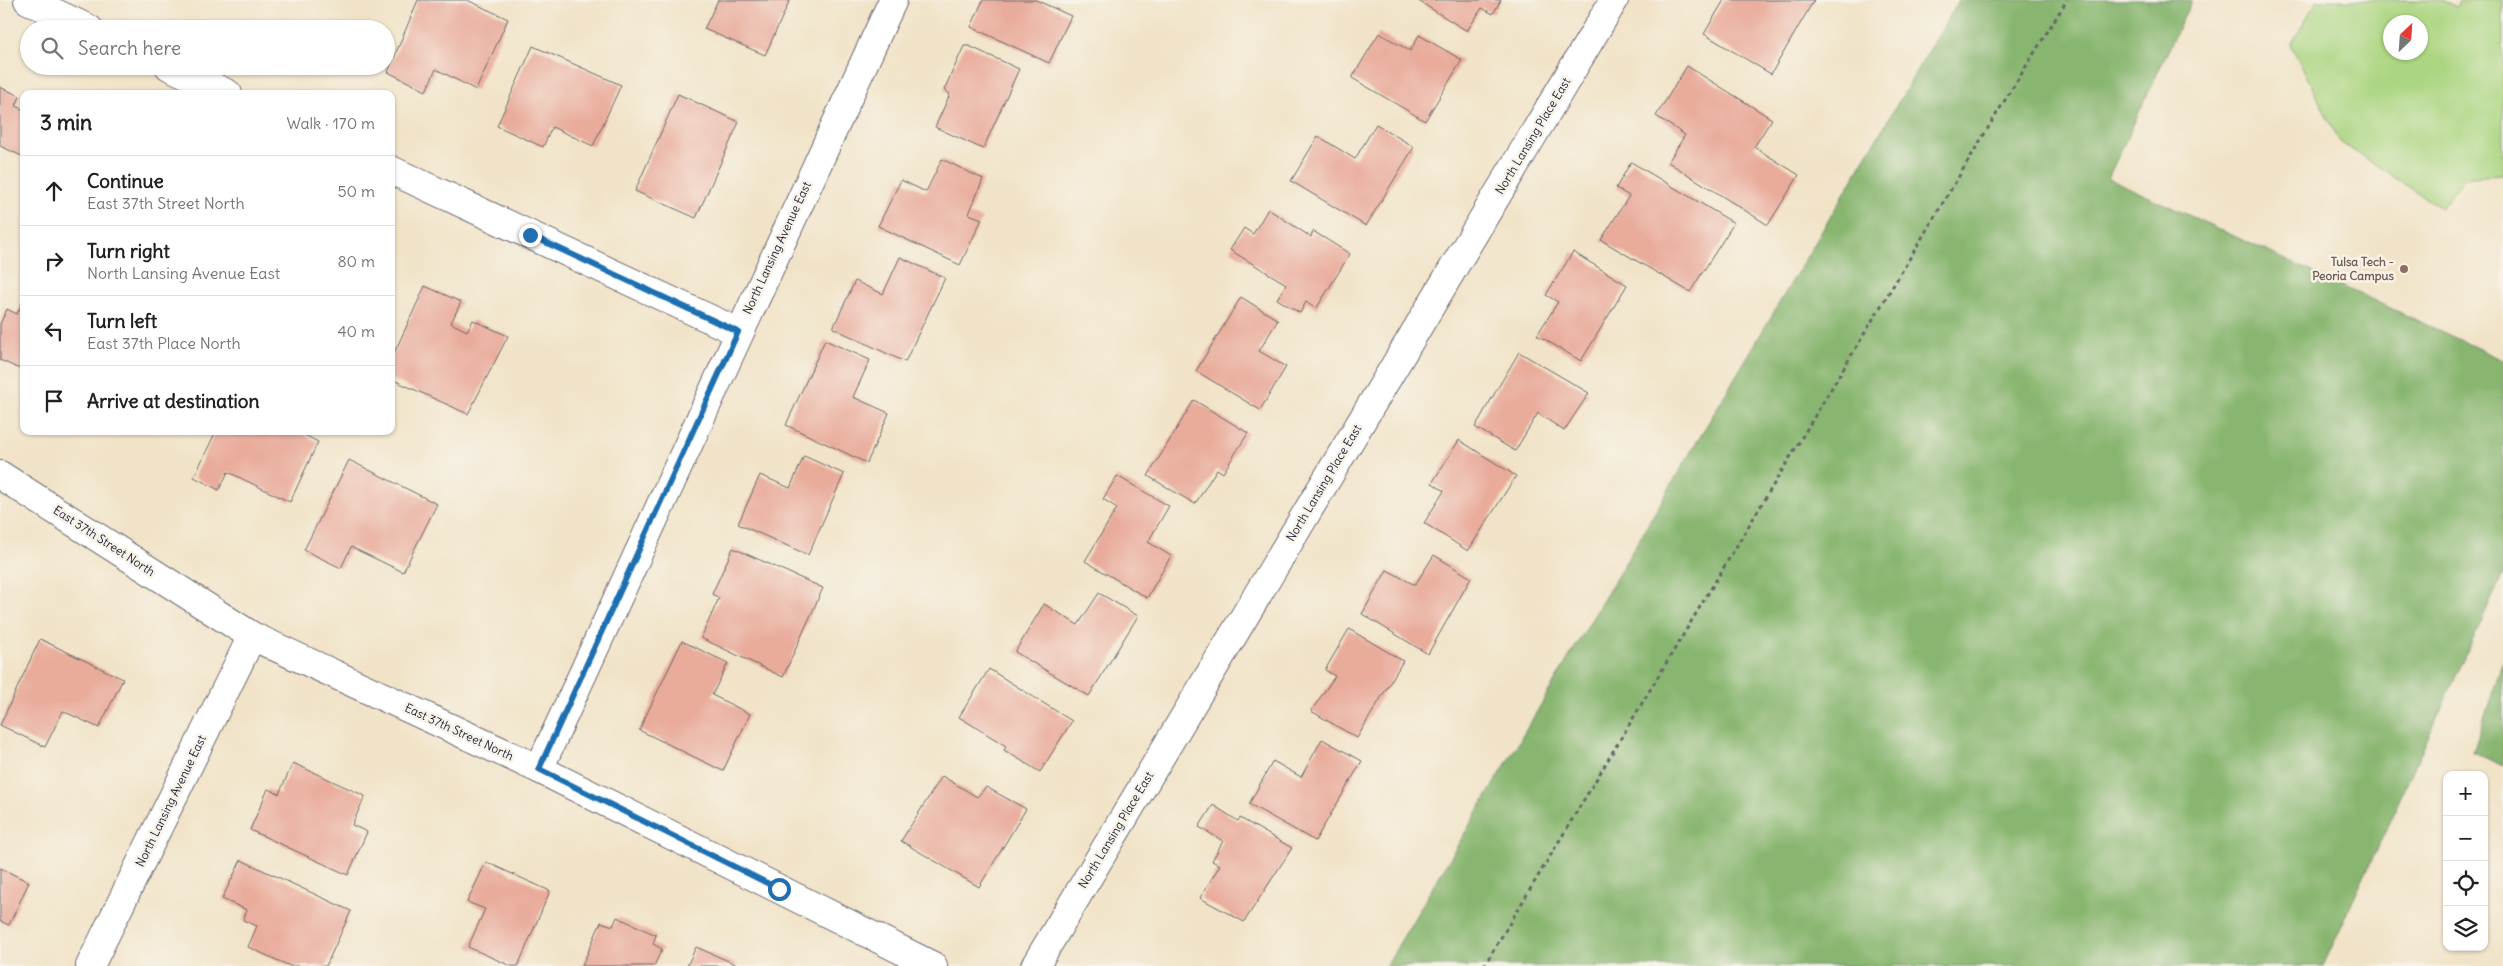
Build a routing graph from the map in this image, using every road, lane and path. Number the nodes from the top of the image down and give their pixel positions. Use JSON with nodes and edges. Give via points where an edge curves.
{"nodes":[{"id":1,"x":28,"y":0,"type":"edge"},
{"id":2,"x":893,"y":0,"type":"edge"},
{"id":3,"x":1614,"y":0,"type":"edge"},
{"id":4,"x":2067,"y":0,"type":"edge"},
{"id":5,"x":70,"y":20,"type":"edge"},
{"id":6,"x":188,"y":75,"type":"edge"},
{"id":7,"x":220,"y":90,"type":"edge"},
{"id":8,"x":395,"y":172,"type":"edge"},
{"id":9,"x":738,"y":332,"type":"junction"},
{"id":10,"x":0,"y":475,"type":"edge"},
{"id":11,"x":252,"y":636,"type":"junction"},
{"id":12,"x":539,"y":769,"type":"junction"},
{"id":13,"x":90,"y":966,"type":"edge"},
{"id":14,"x":933,"y":966,"type":"edge"},
{"id":15,"x":1035,"y":966,"type":"edge"},
{"id":16,"x":1484,"y":966,"type":"edge"}],
"edges":[{"from":1,"to":5,"type":"street"},
{"from":2,"to":9,"type":"street","name":"North Lansing Avenue East"},
{"from":3,"to":15,"type":"street","name":"North Lansing Place East"},
{"from":4,"to":16,"type":"path"},
{"from":6,"to":7,"type":"street"},
{"from":8,"to":9,"type":"street"},
{"from":9,"to":12,"type":"street","name":"North Lansing Avenue East"},
{"from":10,"to":11,"type":"street","name":"East 37th Street North"},
{"from":11,"to":12,"type":"street","name":"East 37th Street North"},
{"from":11,"to":13,"type":"street","name":"North Lansing Avenue East"},
{"from":12,"to":14,"type":"street","name":"East 37th Street North"}]}
